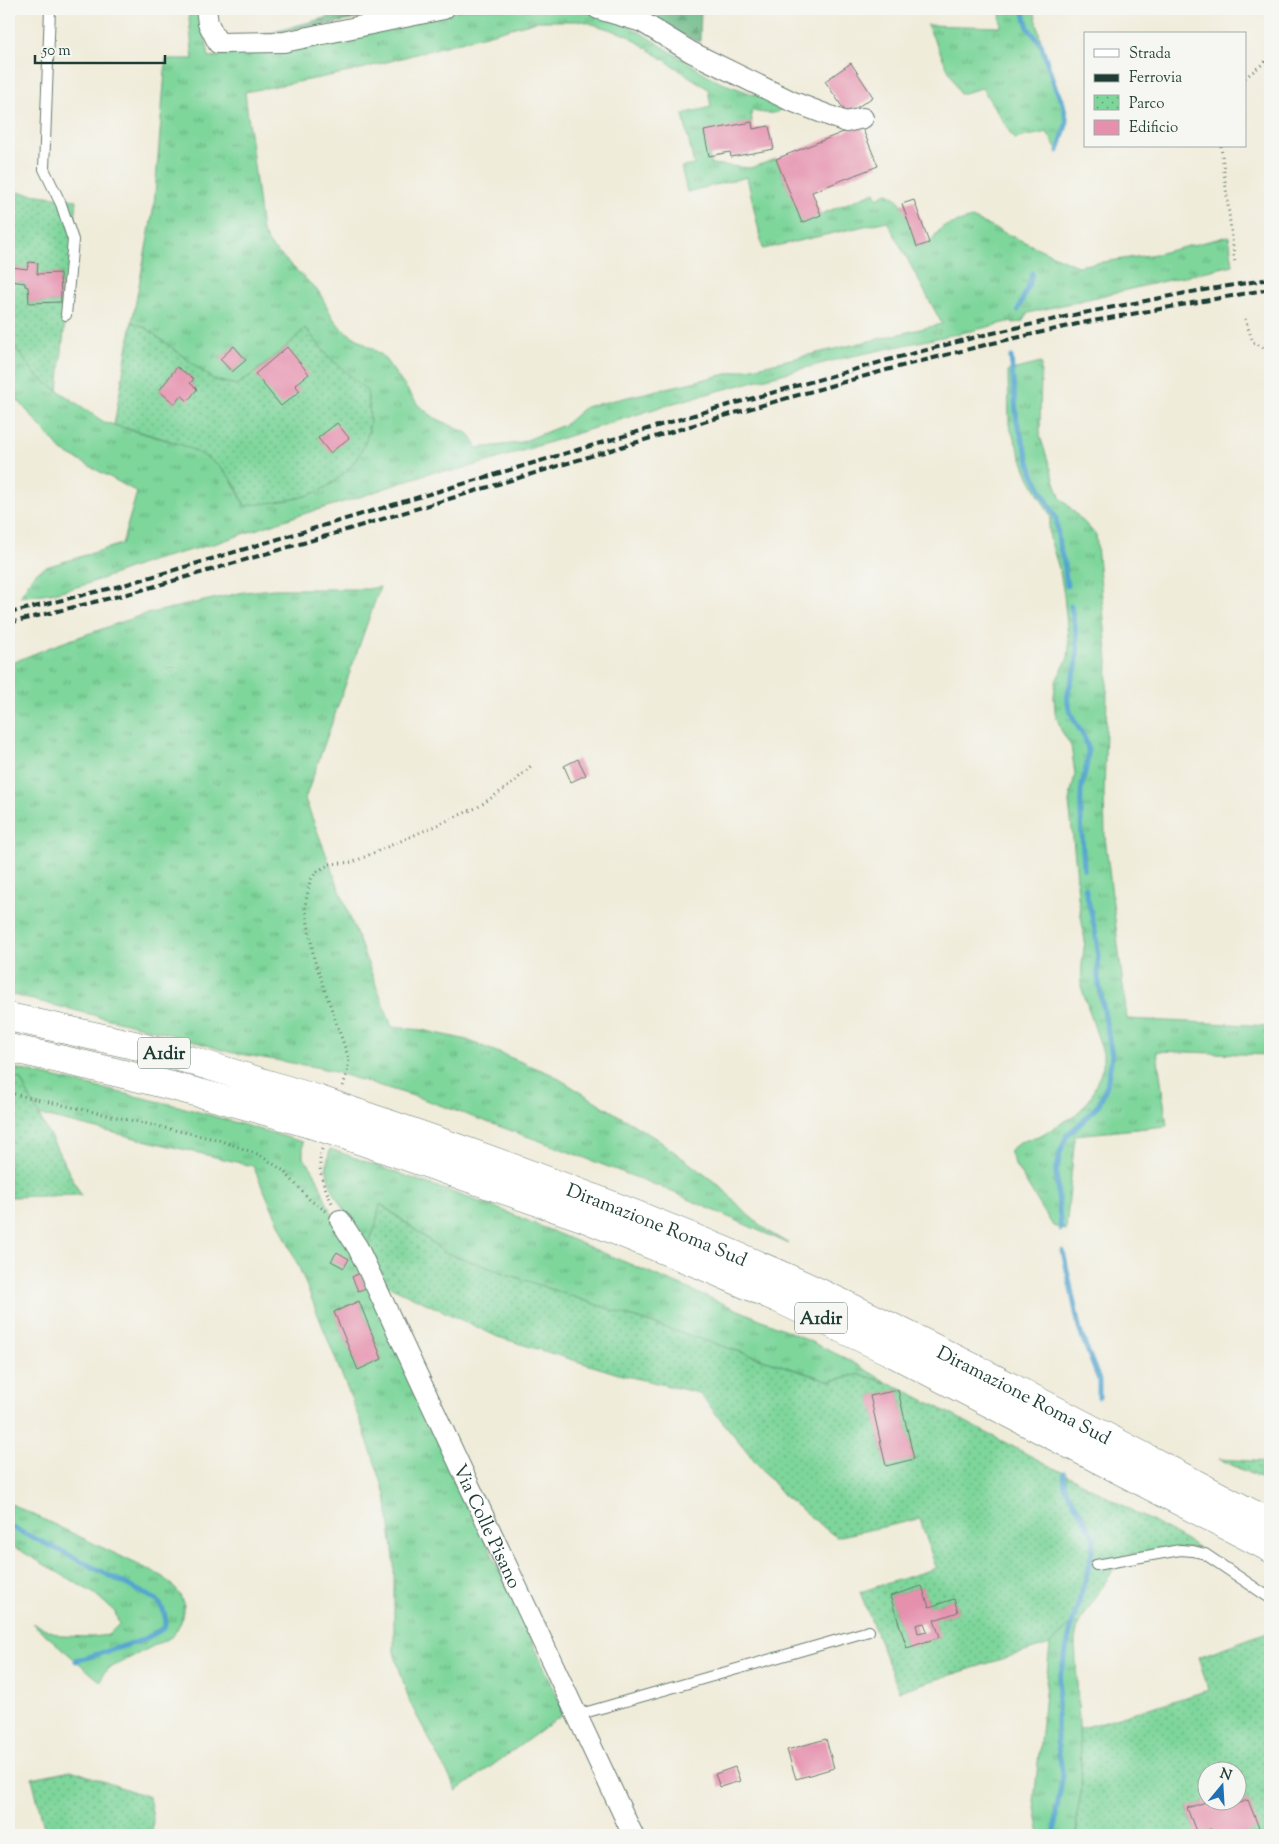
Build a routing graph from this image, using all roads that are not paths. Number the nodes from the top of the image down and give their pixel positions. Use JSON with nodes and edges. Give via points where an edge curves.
{"nodes":[{"id":1,"x":50,"y":9,"type":"edge"},
{"id":2,"x":206,"y":9,"type":"edge"},
{"id":3,"x":444,"y":9,"type":"edge"},
{"id":4,"x":598,"y":9,"type":"edge"},
{"id":5,"x":863,"y":118,"type":"dead end"},
{"id":6,"x":66,"y":314,"type":"dead end"},
{"id":7,"x":9,"y":1017,"type":"edge"},
{"id":8,"x":9,"y":1048,"type":"edge"},
{"id":9,"x":336,"y":1129,"type":"junction"},
{"id":10,"x":340,"y":1220,"type":"road end"},
{"id":11,"x":1270,"y":1523,"type":"edge"},
{"id":12,"x":1270,"y":1548,"type":"edge"},
{"id":13,"x":1096,"y":1565,"type":"dead end"},
{"id":14,"x":1270,"y":1598,"type":"edge"},
{"id":15,"x":869,"y":1631,"type":"dead end"},
{"id":16,"x":577,"y":1715,"type":"junction"},
{"id":17,"x":633,"y":1835,"type":"edge"}],
"edges":[{"from":1,"to":6,"type":"lane","via":[[44,170],[61,204],[73,240]]},
{"from":2,"to":3,"type":"street","via":[[208,23],[218,43],[284,42]]},
{"from":4,"to":5,"type":"street","via":[[642,22],[691,52],[791,101],[846,122]]},
{"from":7,"to":9,"type":"highway","name":"Diramazione Roma Sud","number":"A1dir","bridge":true,"via":[[329,1094]]},
{"from":8,"to":9,"type":"highway","name":"Diramazione Roma Sud","number":"A1dir","via":[[217,1096]]},
{"from":9,"to":11,"type":"highway","name":"Diramazione Roma Sud","number":"A1dir","via":[[580,1191],[789,1279],[909,1335]]},
{"from":9,"to":12,"type":"highway","name":"Diramazione Roma Sud","number":"A1dir","via":[[582,1217],[779,1299],[889,1351]]},
{"from":10,"to":16,"type":"street","name":"Via Colle Pisano","via":[[358,1248]]},
{"from":13,"to":14,"type":"lane","via":[[1180,1550],[1193,1551],[1204,1554]]},
{"from":15,"to":16,"type":"lane"},
{"from":16,"to":17,"type":"street","name":"Via Colle Pisano"}]}
